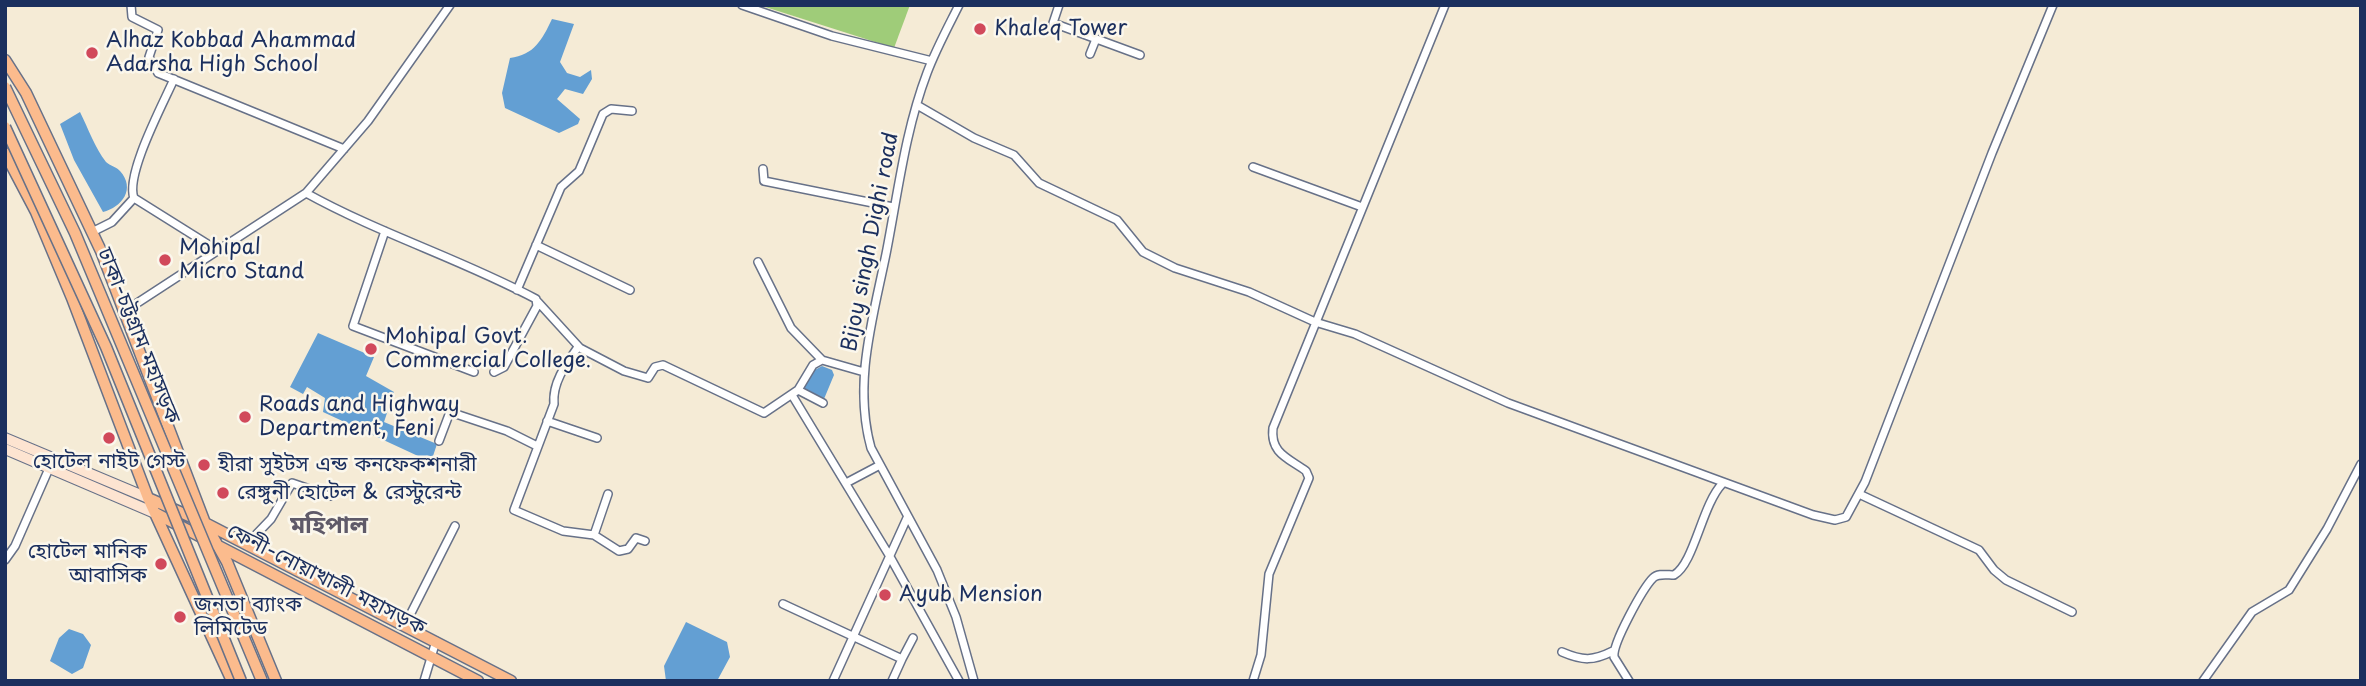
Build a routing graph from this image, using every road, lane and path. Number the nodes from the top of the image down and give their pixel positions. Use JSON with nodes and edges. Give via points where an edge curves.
{"nodes":[{"id":1,"x":131,"y":5,"type":"edge"},
{"id":2,"x":450,"y":5,"type":"edge"},
{"id":3,"x":742,"y":5,"type":"edge"},
{"id":4,"x":959,"y":5,"type":"edge"},
{"id":5,"x":1059,"y":5,"type":"edge"},
{"id":6,"x":1445,"y":5,"type":"edge"},
{"id":7,"x":2053,"y":5,"type":"edge"},
{"id":8,"x":1096,"y":39,"type":"junction"},
{"id":9,"x":1090,"y":54,"type":"dead end"},
{"id":10,"x":1140,"y":55,"type":"dead end"},
{"id":11,"x":5,"y":60,"type":"edge"},
{"id":12,"x":932,"y":61,"type":"junction"},
{"id":13,"x":174,"y":79,"type":"junction"},
{"id":14,"x":5,"y":87,"type":"edge"},
{"id":15,"x":918,"y":105,"type":"junction"},
{"id":16,"x":632,"y":111,"type":"dead end"},
{"id":17,"x":5,"y":127,"type":"edge"},
{"id":18,"x":344,"y":149,"type":"junction"},
{"id":19,"x":5,"y":153,"type":"edge"},
{"id":20,"x":1253,"y":167,"type":"dead end"},
{"id":21,"x":763,"y":169,"type":"dead end"},
{"id":22,"x":306,"y":193,"type":"junction"},
{"id":23,"x":134,"y":198,"type":"junction"},
{"id":24,"x":893,"y":207,"type":"junction"},
{"id":25,"x":1362,"y":207,"type":"junction"},
{"id":26,"x":385,"y":231,"type":"junction"},
{"id":27,"x":92,"y":232,"type":"junction"},
{"id":28,"x":536,"y":246,"type":"junction"},
{"id":29,"x":217,"y":250,"type":"junction"},
{"id":30,"x":758,"y":262,"type":"dead end"},
{"id":31,"x":517,"y":290,"type":"junction"},
{"id":32,"x":630,"y":290,"type":"dead end"},
{"id":33,"x":538,"y":302,"type":"junction"},
{"id":34,"x":125,"y":311,"type":"junction"},
{"id":35,"x":1315,"y":321,"type":"junction"},
{"id":36,"x":580,"y":348,"type":"junction"},
{"id":37,"x":822,"y":360,"type":"junction"},
{"id":38,"x":474,"y":372,"type":"dead end"},
{"id":39,"x":864,"y":372,"type":"junction"},
{"id":40,"x":494,"y":373,"type":"dead end"},
{"id":41,"x":795,"y":392,"type":"junction"},
{"id":42,"x":823,"y":403,"type":"dead end"},
{"id":43,"x":547,"y":421,"type":"junction"},
{"id":44,"x":5,"y":438,"type":"edge"},
{"id":45,"x":597,"y":438,"type":"dead end"},
{"id":46,"x":439,"y":441,"type":"dead end"},
{"id":47,"x":537,"y":446,"type":"junction"},
{"id":48,"x":5,"y":449,"type":"edge"},
{"id":49,"x":52,"y":463,"type":"junction"},
{"id":50,"x":880,"y":464,"type":"junction"},
{"id":51,"x":2361,"y":464,"type":"edge"},
{"id":52,"x":846,"y":483,"type":"junction"},
{"id":53,"x":1722,"y":484,"type":"junction"},
{"id":54,"x":608,"y":494,"type":"dead end"},
{"id":55,"x":1859,"y":494,"type":"junction"},
{"id":56,"x":330,"y":496,"type":"dead end"},
{"id":57,"x":148,"y":498,"type":"junction"},
{"id":58,"x":157,"y":514,"type":"junction"},
{"id":59,"x":907,"y":518,"type":"junction"},
{"id":60,"x":205,"y":523,"type":"junction"},
{"id":61,"x":455,"y":526,"type":"dead end"},
{"id":62,"x":594,"y":535,"type":"junction"},
{"id":63,"x":645,"y":541,"type":"dead end"},
{"id":64,"x":247,"y":544,"type":"junction"},
{"id":65,"x":217,"y":547,"type":"junction"},
{"id":66,"x":889,"y":555,"type":"junction"},
{"id":67,"x":5,"y":560,"type":"edge"},
{"id":68,"x":783,"y":604,"type":"dead end"},
{"id":69,"x":2072,"y":612,"type":"dead end"},
{"id":70,"x":405,"y":625,"type":"junction"},
{"id":71,"x":852,"y":635,"type":"junction"},
{"id":72,"x":913,"y":638,"type":"dead end"},
{"id":73,"x":437,"y":641,"type":"junction"},
{"id":74,"x":1613,"y":651,"type":"junction"},
{"id":75,"x":1562,"y":652,"type":"dead end"},
{"id":76,"x":430,"y":655,"type":"junction"},
{"id":77,"x":902,"y":659,"type":"junction"},
{"id":78,"x":232,"y":681,"type":"edge"},
{"id":79,"x":241,"y":681,"type":"edge"},
{"id":80,"x":262,"y":681,"type":"edge"},
{"id":81,"x":276,"y":681,"type":"edge"},
{"id":82,"x":424,"y":681,"type":"edge"},
{"id":83,"x":478,"y":681,"type":"edge"},
{"id":84,"x":510,"y":681,"type":"edge"},
{"id":85,"x":833,"y":681,"type":"edge"},
{"id":86,"x":892,"y":681,"type":"edge"},
{"id":87,"x":959,"y":681,"type":"edge"},
{"id":88,"x":974,"y":681,"type":"edge"},
{"id":89,"x":1253,"y":681,"type":"edge"},
{"id":90,"x":1629,"y":681,"type":"edge"},
{"id":91,"x":2203,"y":681,"type":"edge"}],
"edges":[{"from":1,"to":13,"type":"street","via":[[132,17],[158,30],[149,57],[155,69]]},
{"from":2,"to":18,"type":"street"},
{"from":3,"to":12,"type":"street","via":[[832,36]]},
{"from":4,"to":12,"type":"street","name":"Bijoy singh Dighi road"},
{"from":5,"to":8,"type":"street","via":[[1053,23]]},
{"from":6,"to":25,"type":"street"},
{"from":7,"to":55,"type":"street"},
{"from":8,"to":9,"type":"street"},
{"from":8,"to":10,"type":"street"},
{"from":11,"to":27,"type":"highway","via":[[26,93]]},
{"from":12,"to":15,"type":"street","name":"Bijoy singh Dighi road"},
{"from":13,"to":18,"type":"street"},
{"from":13,"to":23,"type":"street","via":[[136,170],[131,188]]},
{"from":14,"to":80,"type":"highway","name":"ঢাকা-চট্টগ্রাম মহাসড়ক","bridge":true,"via":[[75,233]]},
{"from":15,"to":24,"type":"street","name":"Bijoy singh Dighi road"},
{"from":15,"to":35,"type":"street","via":[[1014,155],[1039,183],[1118,220],[1143,252]]},
{"from":16,"to":28,"type":"street","via":[[611,109],[603,114],[579,171],[561,187]]},
{"from":17,"to":79,"type":"highway","name":"ঢাকা-চট্টগ্রাম মহাসড়ক","bridge":true,"via":[[106,347]]},
{"from":18,"to":22,"type":"street"},
{"from":19,"to":57,"type":"highway","via":[[72,298]]},
{"from":20,"to":25,"type":"street"},
{"from":21,"to":24,"type":"street","via":[[764,181]]},
{"from":22,"to":26,"type":"street"},
{"from":22,"to":29,"type":"street"},
{"from":23,"to":27,"type":"street","via":[[112,222]]},
{"from":23,"to":29,"type":"street"},
{"from":24,"to":39,"type":"street","name":"Bijoy singh Dighi road"},
{"from":25,"to":35,"type":"street"},
{"from":26,"to":31,"type":"street"},
{"from":26,"to":38,"type":"street","via":[[353,326]]},
{"from":27,"to":34,"type":"highway"},
{"from":28,"to":31,"type":"street"},
{"from":28,"to":32,"type":"street"},
{"from":29,"to":34,"type":"street"},
{"from":30,"to":37,"type":"street","via":[[791,328]]},
{"from":31,"to":33,"type":"street"},
{"from":33,"to":36,"type":"street"},
{"from":33,"to":40,"type":"street","via":[[504,367]]},
{"from":34,"to":60,"type":"highway"},
{"from":35,"to":53,"type":"street","via":[[1355,334],[1508,403]]},
{"from":35,"to":89,"type":"street","via":[[1273,428],[1272,441],[1279,453],[1307,471],[1309,478],[1269,574],[1261,655]]},
{"from":36,"to":41,"type":"street","via":[[648,378],[655,367],[663,365],[764,414]]},
{"from":36,"to":43,"type":"street","via":[[569,357],[553,390],[554,404]]},
{"from":37,"to":39,"type":"street"},
{"from":37,"to":41,"type":"street","via":[[813,365]]},
{"from":39,"to":50,"type":"street","name":"Bijoy singh Dighi road","via":[[866,429]]},
{"from":41,"to":42,"type":"street"},
{"from":41,"to":52,"type":"street"},
{"from":43,"to":45,"type":"street"},
{"from":43,"to":47,"type":"street"},
{"from":44,"to":49,"type":"main road"},
{"from":46,"to":47,"type":"street","via":[[450,412]]},
{"from":47,"to":62,"type":"street","via":[[514,510],[563,531]]},
{"from":48,"to":49,"type":"main road"},
{"from":49,"to":57,"type":"main road"},
{"from":49,"to":58,"type":"main road"},
{"from":49,"to":67,"type":"street"},
{"from":50,"to":52,"type":"street"},
{"from":50,"to":59,"type":"street","name":"Bijoy singh Dighi road"},
{"from":51,"to":91,"type":"street","via":[[2290,590],[2252,612]]},
{"from":52,"to":66,"type":"street"},
{"from":53,"to":55,"type":"street","via":[[1835,520],[1846,517]]},
{"from":53,"to":74,"type":"street","via":[[1698,527],[1686,565],[1674,575],[1662,574],[1651,580]]},
{"from":54,"to":62,"type":"street"},
{"from":55,"to":69,"type":"street","via":[[1979,550],[2006,580]]},
{"from":56,"to":64,"type":"street","via":[[292,483],[271,519]]},
{"from":57,"to":58,"type":"highway"},
{"from":57,"to":60,"type":"highway","name":"ফেনী-নোয়াখালী মহাসড়ক"},
{"from":58,"to":65,"type":"highway","name":"ফেনী-নোয়াখালী মহাসড়ক"},
{"from":58,"to":78,"type":"highway"},
{"from":59,"to":66,"type":"street"},
{"from":59,"to":88,"type":"street","name":"Bijoy singh Dighi road","via":[[937,570]]},
{"from":60,"to":64,"type":"highway","name":"ফেনী-নোয়াখালী মহাসড়ক"},
{"from":60,"to":65,"type":"highway"},
{"from":61,"to":70,"type":"street"},
{"from":62,"to":63,"type":"street","via":[[619,551],[628,549],[636,538]]},
{"from":64,"to":70,"type":"highway","name":"ফেনী-নোয়াখালী মহাসড়ক"},
{"from":65,"to":76,"type":"highway","name":"ফেনী-নোয়াখালী মহাসড়ক"},
{"from":65,"to":81,"type":"highway"},
{"from":66,"to":71,"type":"street"},
{"from":66,"to":87,"type":"street"},
{"from":68,"to":71,"type":"street"},
{"from":70,"to":73,"type":"highway","name":"ফেনী-নোয়াখালী মহাসড়ক"},
{"from":71,"to":77,"type":"street"},
{"from":71,"to":85,"type":"street"},
{"from":72,"to":77,"type":"street"},
{"from":73,"to":76,"type":"street"},
{"from":73,"to":84,"type":"highway","name":"ফেনী-নোয়াখালী মহাসড়ক"},
{"from":74,"to":75,"type":"street","via":[[1592,660]]},
{"from":74,"to":90,"type":"street"},
{"from":76,"to":82,"type":"street"},
{"from":76,"to":83,"type":"highway","name":"ফেনী-নোয়াখালী মহাসড়ক"},
{"from":77,"to":86,"type":"street"}]}
